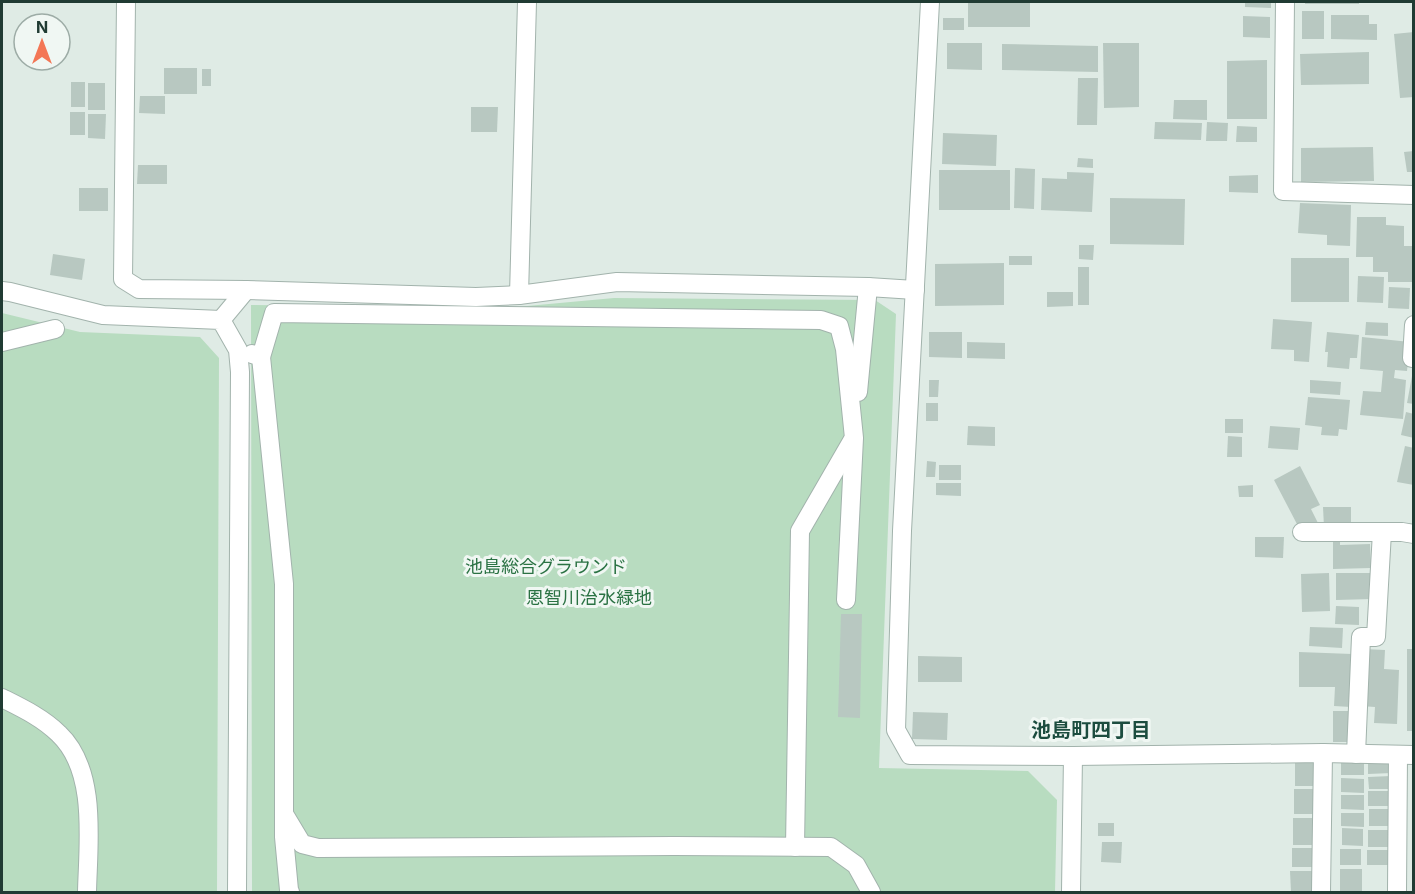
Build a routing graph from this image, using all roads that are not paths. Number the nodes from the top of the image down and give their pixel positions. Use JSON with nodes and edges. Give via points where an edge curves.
{"nodes":[{"id":1,"x":126,"y":2,"type":"edge"},
{"id":2,"x":526,"y":2,"type":"edge"},
{"id":3,"x":930,"y":2,"type":"edge"},
{"id":4,"x":1285,"y":2,"type":"edge"},
{"id":5,"x":1413,"y":195,"type":"edge"},
{"id":6,"x":868,"y":287,"type":"junction"},
{"id":7,"x":246,"y":290,"type":"junction"},
{"id":8,"x":915,"y":290,"type":"junction"},
{"id":9,"x":2,"y":291,"type":"edge"},
{"id":10,"x":519,"y":295,"type":"junction"},
{"id":11,"x":221,"y":320,"type":"junction"},
{"id":12,"x":1413,"y":325,"type":"edge"},
{"id":13,"x":55,"y":328,"type":"dead end"},
{"id":14,"x":2,"y":342,"type":"edge"},
{"id":15,"x":238,"y":350,"type":"junction"},
{"id":16,"x":261,"y":357,"type":"junction"},
{"id":17,"x":1413,"y":358,"type":"edge"},
{"id":18,"x":854,"y":438,"type":"junction"},
{"id":19,"x":1302,"y":532,"type":"dead end"},
{"id":20,"x":1382,"y":532,"type":"junction"},
{"id":21,"x":1413,"y":534,"type":"edge"},
{"id":22,"x":846,"y":600,"type":"dead end"},
{"id":23,"x":2,"y":698,"type":"edge"},
{"id":24,"x":1323,"y":753,"type":"junction"},
{"id":25,"x":1356,"y":754,"type":"junction"},
{"id":26,"x":1406,"y":755,"type":"edge"},
{"id":27,"x":1073,"y":756,"type":"junction"},
{"id":28,"x":284,"y":814,"type":"junction"},
{"id":29,"x":795,"y":847,"type":"junction"},
{"id":30,"x":87,"y":892,"type":"edge"},
{"id":31,"x":237,"y":892,"type":"edge"},
{"id":32,"x":290,"y":892,"type":"edge"},
{"id":33,"x":871,"y":892,"type":"edge"},
{"id":34,"x":1071,"y":892,"type":"edge"},
{"id":35,"x":1321,"y":892,"type":"edge"},
{"id":36,"x":1397,"y":892,"type":"edge"}],
"edges":[{"from":1,"to":7,"type":"street","via":[[123,279],[139,289]]},
{"from":2,"to":10,"type":"street"},
{"from":3,"to":8,"type":"street"},
{"from":4,"to":5,"type":"street","via":[[1283,191]]},
{"from":6,"to":8,"type":"street"},
{"from":6,"to":10,"type":"street","via":[[617,282]]},
{"from":6,"to":18,"type":"street"},
{"from":7,"to":10,"type":"street"},
{"from":7,"to":11,"type":"street"},
{"from":8,"to":27,"type":"street","via":[[896,730],[910,755]]},
{"from":9,"to":11,"type":"street","via":[[103,315]]},
{"from":11,"to":15,"type":"street"},
{"from":12,"to":17,"type":"street"},
{"from":13,"to":14,"type":"street"},
{"from":15,"to":16,"type":"street"},
{"from":15,"to":31,"type":"street"},
{"from":16,"to":18,"type":"street","via":[[274,313],[821,320],[839,326]]},
{"from":16,"to":28,"type":"street","via":[[284,584]]},
{"from":18,"to":22,"type":"street"},
{"from":18,"to":29,"type":"street","via":[[800,531]]},
{"from":19,"to":20,"type":"street"},
{"from":20,"to":21,"type":"street"},
{"from":20,"to":25,"type":"street","via":[[1376,637],[1361,637]]},
{"from":23,"to":30,"type":"street","via":[[33,714],[60,735],[74,753],[88,808]]},
{"from":24,"to":25,"type":"street"},
{"from":24,"to":27,"type":"street"},
{"from":24,"to":35,"type":"street"},
{"from":25,"to":26,"type":"street"},
{"from":26,"to":36,"type":"street"},
{"from":27,"to":34,"type":"street"},
{"from":28,"to":29,"type":"street","via":[[302,844],[318,848]]},
{"from":28,"to":32,"type":"street"},
{"from":29,"to":33,"type":"street","via":[[831,847],[856,865]]}]}
